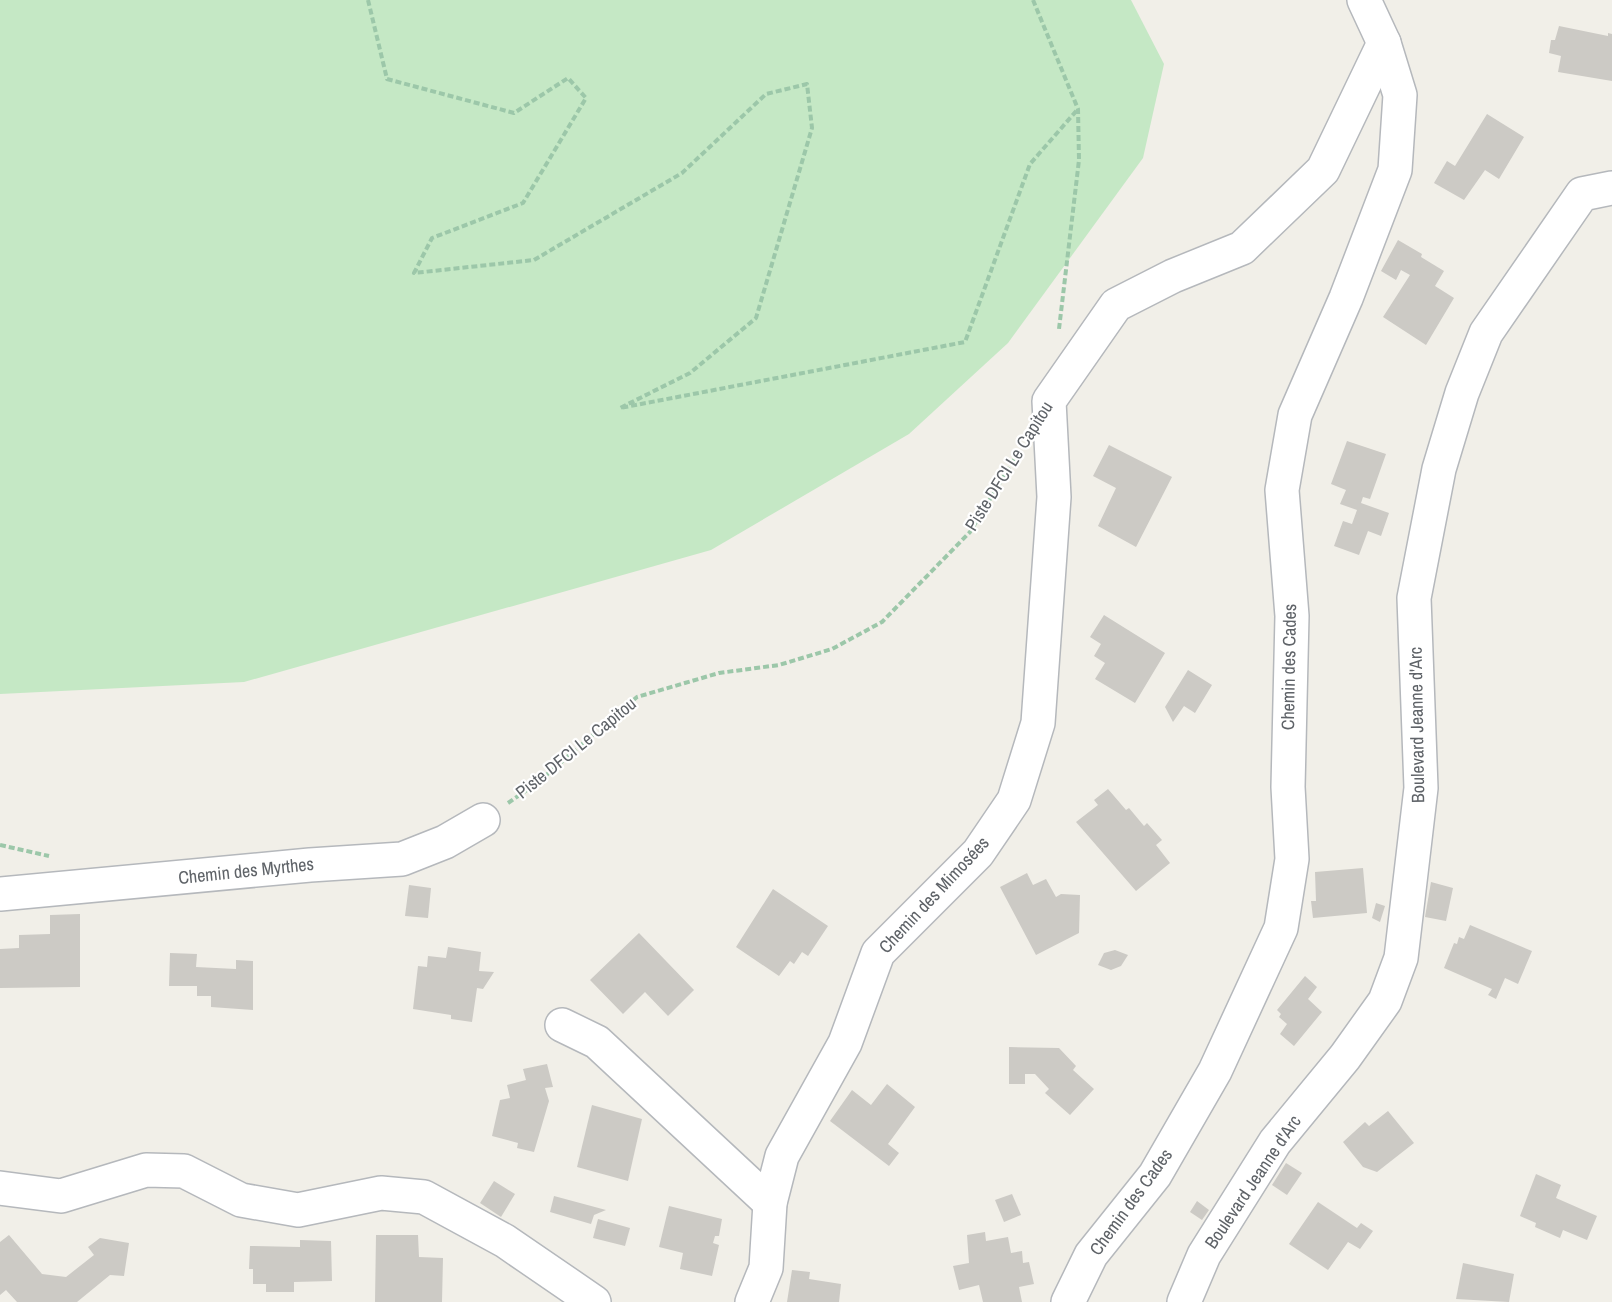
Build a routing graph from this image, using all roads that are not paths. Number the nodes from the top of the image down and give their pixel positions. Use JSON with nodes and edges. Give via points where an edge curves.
{"nodes":[{"id":1,"x":1365,"y":0,"type":"edge"},
{"id":2,"x":1384,"y":43,"type":"junction"},
{"id":3,"x":1597,"y":191,"type":"edge"},
{"id":4,"x":1049,"y":402,"type":"joint"},
{"id":5,"x":483,"y":820,"type":"road end"},
{"id":6,"x":0,"y":894,"type":"edge"},
{"id":7,"x":562,"y":1025,"type":"dead end"},
{"id":8,"x":0,"y":1188,"type":"edge"},
{"id":9,"x":770,"y":1203,"type":"junction"},
{"id":10,"x":594,"y":1302,"type":"edge"},
{"id":11,"x":752,"y":1302,"type":"edge"},
{"id":12,"x":1068,"y":1302,"type":"edge"},
{"id":13,"x":1184,"y":1302,"type":"edge"}],
"edges":[{"from":1,"to":2,"type":"street","name":"Chemin des Cades"},
{"from":2,"to":4,"type":"street","name":"Piste DFCI Le Capitou","via":[[1323,170],[1242,248],[1116,305]]},
{"from":2,"to":12,"type":"street","name":"Chemin des Cades","via":[[1400,95],[1395,170],[1346,298],[1294,416],[1282,490],[1292,616],[1288,787],[1292,859],[1281,928],[1215,1071],[1155,1175],[1091,1255]]},
{"from":3,"to":13,"type":"street","name":"Boulevard Jeanne d'Arc","via":[[1486,333],[1462,393],[1439,470],[1414,598],[1421,788],[1401,958],[1385,1001],[1275,1142],[1204,1255]]},
{"from":4,"to":9,"type":"street","name":"Chemin des Mimosées","via":[[1054,497],[1038,723],[1014,800],[978,853],[878,952],[846,1043],[782,1156]]},
{"from":5,"to":6,"type":"street","name":"Chemin des Myrthes","via":[[445,842],[402,859]]},
{"from":7,"to":9,"type":"street","via":[[597,1042]]},
{"from":8,"to":10,"type":"street","via":[[61,1196],[146,1170],[184,1171],[241,1200],[298,1210],[381,1193],[424,1197],[505,1241]]},
{"from":9,"to":11,"type":"street","name":"Chemin des Mimosées","via":[[766,1268]]}]}
